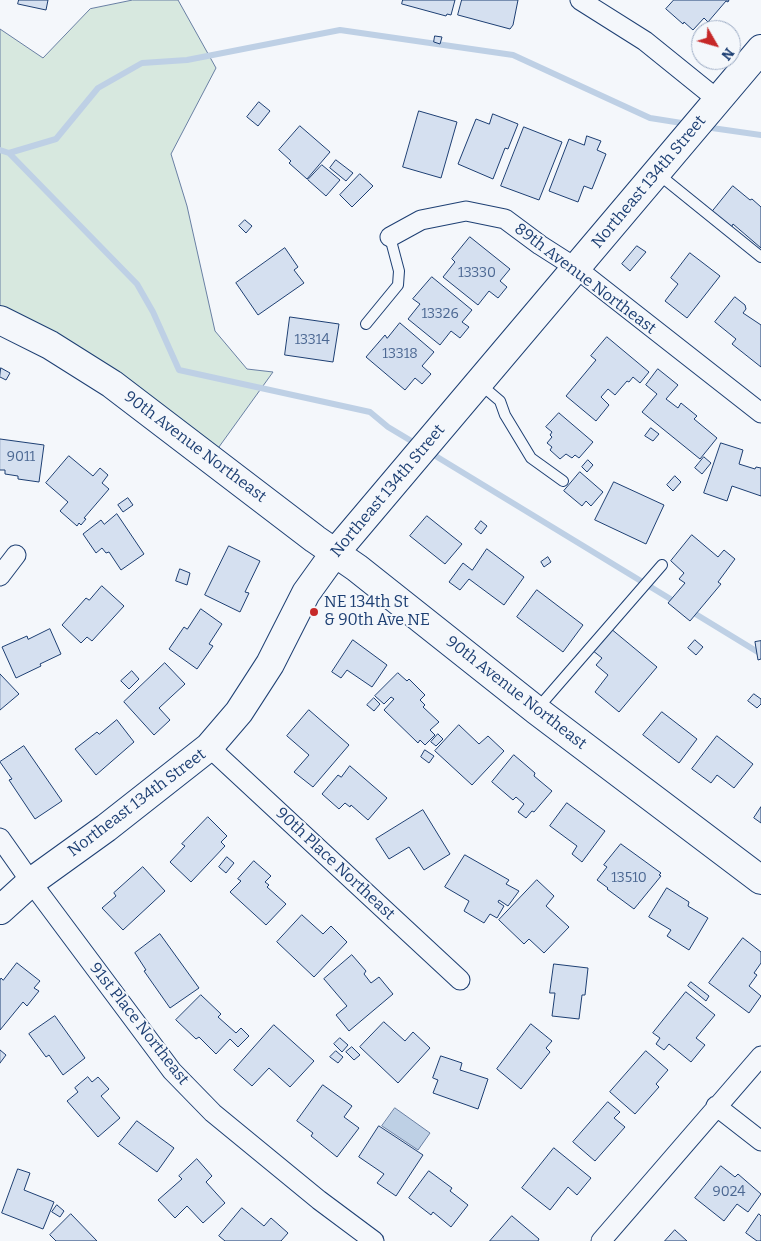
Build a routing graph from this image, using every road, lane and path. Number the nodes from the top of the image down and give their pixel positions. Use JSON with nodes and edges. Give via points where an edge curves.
{"nodes":[{"id":1,"x":580,"y":0,"type":"edge"},
{"id":2,"x":761,"y":49,"type":"edge"},
{"id":3,"x":714,"y":105,"type":"junction"},
{"id":4,"x":656,"y":173,"type":"junction"},
{"id":5,"x":390,"y":237,"type":"joint"},
{"id":6,"x":761,"y":257,"type":"edge"},
{"id":7,"x":576,"y":268,"type":"junction"},
{"id":8,"x":0,"y":320,"type":"edge"},
{"id":9,"x":366,"y":324,"type":"dead end"},
{"id":10,"x":479,"y":384,"type":"junction"},
{"id":11,"x":761,"y":413,"type":"edge"},
{"id":12,"x":563,"y":481,"type":"dead end"},
{"id":13,"x":334,"y":554,"type":"junction"},
{"id":14,"x":16,"y":555,"type":"dead end"},
{"id":15,"x":662,"y":565,"type":"dead end"},
{"id":16,"x":0,"y":576,"type":"edge"},
{"id":17,"x":536,"y":710,"type":"junction"},
{"id":18,"x":209,"y":747,"type":"junction"},
{"id":19,"x":0,"y":838,"type":"edge"},
{"id":20,"x":761,"y":880,"type":"edge"},
{"id":21,"x":31,"y":882,"type":"junction"},
{"id":22,"x":0,"y":910,"type":"edge"},
{"id":23,"x":460,"y":980,"type":"dead end"},
{"id":24,"x":761,"y":1056,"type":"edge"},
{"id":25,"x":716,"y":1106,"type":"junction"},
{"id":26,"x":761,"y":1141,"type":"edge"},
{"id":27,"x":374,"y":1241,"type":"edge"},
{"id":28,"x":600,"y":1241,"type":"edge"}],
"edges":[{"from":1,"to":3,"type":"street","via":[[644,41]]},
{"from":2,"to":3,"type":"street","name":"Northeast 134th Street"},
{"from":3,"to":4,"type":"street","name":"Northeast 134th Street"},
{"from":4,"to":6,"type":"lane"},
{"from":4,"to":7,"type":"street","name":"Northeast 134th Street"},
{"from":5,"to":7,"type":"street","name":"89th Avenue Northeast","via":[[421,220],[466,211],[506,219]]},
{"from":5,"to":9,"type":"lane","via":[[399,271],[398,285]]},
{"from":7,"to":10,"type":"street","name":"Northeast 134th Street"},
{"from":7,"to":11,"type":"street","name":"89th Avenue Northeast"},
{"from":8,"to":13,"type":"street","name":"90th Avenue Northeast","via":[[50,345],[112,384]]},
{"from":10,"to":12,"type":"lane","via":[[500,400],[505,415],[531,458]]},
{"from":10,"to":13,"type":"street","name":"Northeast 134th Street"},
{"from":13,"to":17,"type":"street","name":"90th Avenue Northeast","via":[[357,568]]},
{"from":13,"to":18,"type":"street","name":"Northeast 134th Street","via":[[306,593],[270,664],[239,712]]},
{"from":14,"to":16,"type":"street"},
{"from":15,"to":17,"type":"lane"},
{"from":17,"to":20,"type":"street","name":"90th Avenue Northeast"},
{"from":18,"to":21,"type":"street","name":"Northeast 134th Street"},
{"from":18,"to":23,"type":"street","name":"90th Place Northeast"},
{"from":19,"to":21,"type":"street","name":"91st Place Northeast"},
{"from":21,"to":22,"type":"street","name":"Northeast 134th Street"},
{"from":21,"to":27,"type":"street","name":"91st Place Northeast","via":[[172,1071],[213,1113]]},
{"from":24,"to":25,"type":"street"},
{"from":25,"to":26,"type":"street"},
{"from":25,"to":28,"type":"street"}]}
